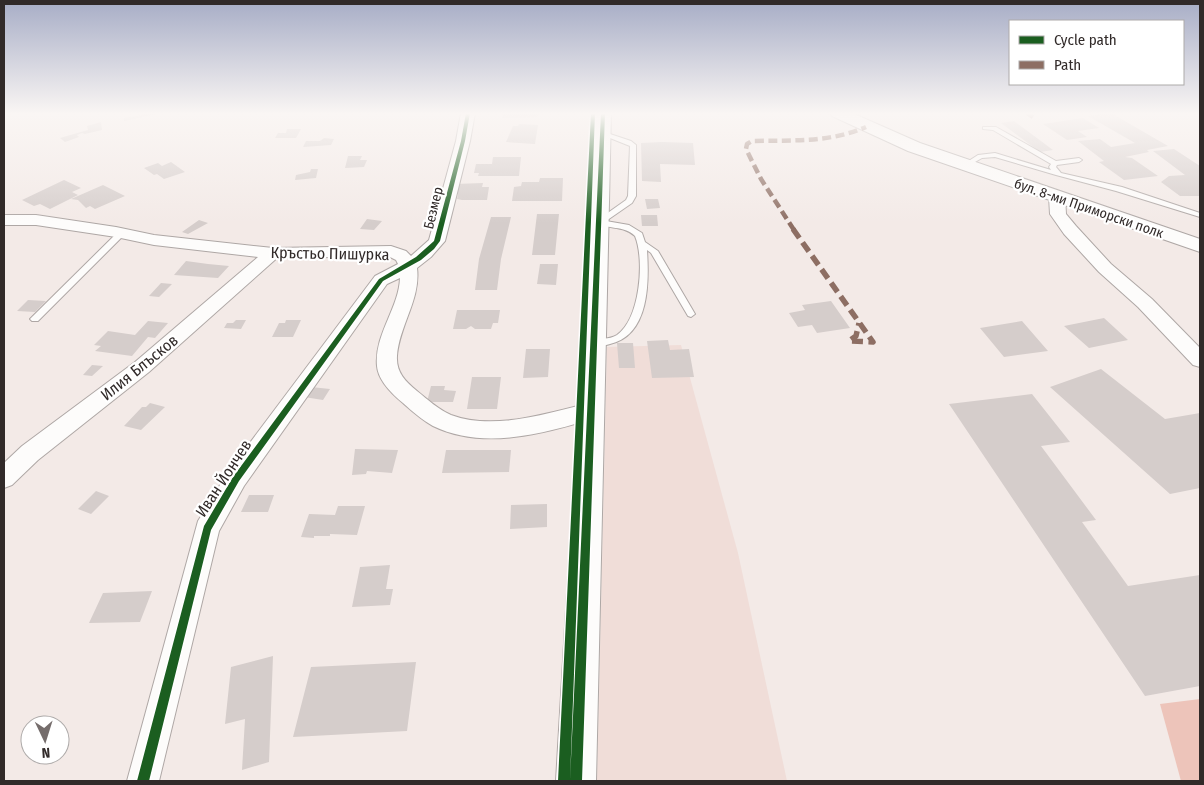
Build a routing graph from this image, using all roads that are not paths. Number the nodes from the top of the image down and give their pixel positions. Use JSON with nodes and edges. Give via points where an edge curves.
{"nodes":[{"id":1,"x":461,"y":150,"type":"edge"},
{"id":2,"x":601,"y":150,"type":"edge"},
{"id":3,"x":922,"y":150,"type":"edge"},
{"id":4,"x":1032,"y":150,"type":"edge"},
{"id":5,"x":1079,"y":160,"type":"dead end"},
{"id":6,"x":1055,"y":163,"type":"junction"},
{"id":7,"x":966,"y":165,"type":"junction"},
{"id":8,"x":1059,"y":174,"type":"junction"},
{"id":9,"x":1057,"y":197,"type":"junction"},
{"id":10,"x":1200,"y":215,"type":"edge"},
{"id":11,"x":4,"y":220,"type":"edge"},
{"id":12,"x":599,"y":222,"type":"junction"},
{"id":13,"x":122,"y":233,"type":"junction"},
{"id":14,"x":642,"y":243,"type":"junction"},
{"id":15,"x":1200,"y":246,"type":"edge"},
{"id":16,"x":273,"y":253,"type":"junction"},
{"id":17,"x":408,"y":266,"type":"junction"},
{"id":18,"x":691,"y":314,"type":"dead end"},
{"id":19,"x":35,"y":319,"type":"dead end"},
{"id":20,"x":593,"y":343,"type":"junction"},
{"id":21,"x":1200,"y":360,"type":"edge"},
{"id":22,"x":590,"y":410,"type":"junction"},
{"id":23,"x":4,"y":478,"type":"edge"},
{"id":24,"x":142,"y":781,"type":"edge"},
{"id":25,"x":576,"y":781,"type":"edge"}],
"edges":[{"from":1,"to":17,"type":"street","name":"Безмер","via":[[437,241],[429,252]]},
{"from":2,"to":12,"type":"street"},
{"from":3,"to":7,"type":"street","name":"бул. 8-ми Приморски полк"},
{"from":4,"to":6,"type":"lane"},
{"from":5,"to":6,"type":"lane"},
{"from":6,"to":8,"type":"lane","via":[[1052,167]]},
{"from":7,"to":8,"type":"lane","via":[[980,156],[994,155]]},
{"from":7,"to":9,"type":"street","name":"бул. 8-ми Приморски полк"},
{"from":8,"to":10,"type":"lane"},
{"from":9,"to":15,"type":"street","name":"бул. 8-ми Приморски полк"},
{"from":9,"to":21,"type":"street","via":[[1058,214],[1070,230],[1104,268],[1145,303]]},
{"from":11,"to":13,"type":"street","name":"Кръстьо Пишурка","via":[[36,220]]},
{"from":12,"to":14,"type":"lane","via":[[632,229]]},
{"from":12,"to":20,"type":"street"},
{"from":13,"to":16,"type":"street","name":"Кръстьо Пишурка","via":[[154,240]]},
{"from":13,"to":19,"type":"lane"},
{"from":14,"to":18,"type":"lane","via":[[654,251]]},
{"from":14,"to":20,"type":"lane","via":[[640,302],[635,318],[617,340]]},
{"from":16,"to":17,"type":"street","name":"Кръстьо Пишурка","via":[[391,252],[403,257]]},
{"from":16,"to":23,"type":"street","name":"Илия Блъсков","via":[[142,367],[30,453]]},
{"from":17,"to":22,"type":"street","name":"Кръстьо Пишурка","via":[[409,283],[387,356],[387,370],[407,397],[444,421],[496,429],[520,428]]},
{"from":17,"to":24,"type":"street","name":"Иван Йончев","via":[[381,280],[236,479],[207,529]]},
{"from":20,"to":22,"type":"street"},
{"from":22,"to":25,"type":"street"}]}
